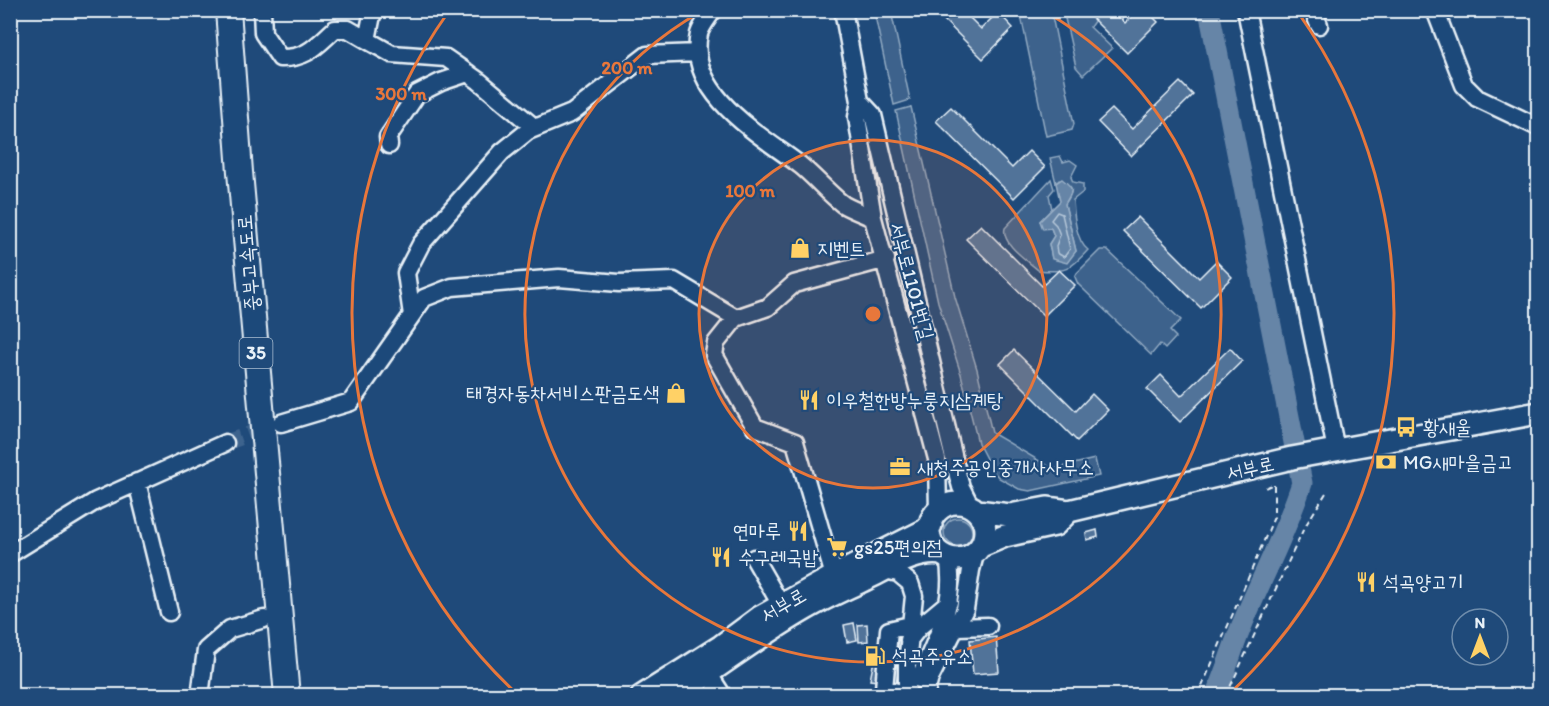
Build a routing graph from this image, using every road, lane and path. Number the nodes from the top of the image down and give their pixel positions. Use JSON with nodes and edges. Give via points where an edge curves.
{"nodes":[{"id":1,"x":214,"y":10,"type":"edge"},
{"id":2,"x":228,"y":10,"type":"edge"},
{"id":3,"x":262,"y":10,"type":"edge"},
{"id":4,"x":373,"y":10,"type":"edge"},
{"id":5,"x":714,"y":10,"type":"edge"},
{"id":6,"x":843,"y":10,"type":"edge"},
{"id":7,"x":1246,"y":10,"type":"edge"},
{"id":8,"x":1435,"y":10,"type":"edge"},
{"id":9,"x":367,"y":40,"type":"junction"},
{"id":10,"x":698,"y":53,"type":"junction"},
{"id":11,"x":468,"y":73,"type":"junction"},
{"id":12,"x":860,"y":101,"type":"junction"},
{"id":13,"x":1539,"y":127,"type":"edge"},
{"id":14,"x":535,"y":128,"type":"junction"},
{"id":15,"x":389,"y":145,"type":"dead end"},
{"id":16,"x":873,"y":218,"type":"junction"},
{"id":17,"x":886,"y":259,"type":"junction"},
{"id":18,"x":412,"y":315,"type":"junction"},
{"id":19,"x":736,"y":318,"type":"junction"},
{"id":20,"x":1539,"y":413,"type":"edge"},
{"id":21,"x":281,"y":423,"type":"tunnel mouth"},
{"id":22,"x":225,"y":443,"type":"tunnel mouth"},
{"id":23,"x":1328,"y":451,"type":"junction"},
{"id":24,"x":137,"y":482,"type":"junction"},
{"id":25,"x":1265,"y":488,"type":"dead end"},
{"id":26,"x":1326,"y":493,"type":"dead end"},
{"id":27,"x":974,"y":509,"type":"junction"},
{"id":28,"x":1069,"y":511,"type":"junction"},
{"id":29,"x":934,"y":518,"type":"junction"},
{"id":30,"x":978,"y":549,"type":"junction"},
{"id":31,"x":10,"y":554,"type":"edge"},
{"id":32,"x":945,"y":556,"type":"junction"},
{"id":33,"x":754,"y":558,"type":"dead end"},
{"id":34,"x":885,"y":570,"type":"junction"},
{"id":35,"x":834,"y":576,"type":"junction"},
{"id":36,"x":950,"y":602,"type":"junction"},
{"id":37,"x":782,"y":605,"type":"junction"},
{"id":38,"x":169,"y":612,"type":"dead end"},
{"id":39,"x":264,"y":619,"type":"junction"},
{"id":40,"x":988,"y":626,"type":"dead end"},
{"id":41,"x":957,"y":627,"type":"junction"},
{"id":42,"x":909,"y":632,"type":"junction"},
{"id":43,"x":708,"y":673,"type":"junction"},
{"id":44,"x":909,"y":695,"type":"edge"},
{"id":45,"x":200,"y":696,"type":"edge"},
{"id":46,"x":271,"y":696,"type":"edge"},
{"id":47,"x":287,"y":696,"type":"edge"},
{"id":48,"x":642,"y":696,"type":"edge"},
{"id":49,"x":676,"y":696,"type":"edge"},
{"id":50,"x":723,"y":696,"type":"edge"},
{"id":51,"x":925,"y":696,"type":"edge"},
{"id":52,"x":1198,"y":696,"type":"edge"},
{"id":53,"x":1226,"y":696,"type":"edge"}],
"edges":[{"from":1,"to":39,"type":"highway","name":"중부고속도로","number":"35","via":[[224,175]]},
{"from":2,"to":47,"type":"highway","name":"중부고속도로","number":"35"},
{"from":3,"to":9,"type":"street","via":[[263,33],[280,58],[308,53],[335,29],[348,29]]},
{"from":4,"to":9,"type":"street"},
{"from":5,"to":10,"type":"street","name":"서부로1101번길","via":[[699,33]]},
{"from":6,"to":12,"type":"street"},
{"from":7,"to":23,"type":"street"},
{"from":8,"to":13,"type":"street","via":[[1464,85],[1477,98]]},
{"from":9,"to":11,"type":"street","via":[[392,54],[446,58]]},
{"from":10,"to":14,"type":"street","via":[[647,55],[572,113]]},
{"from":10,"to":16,"type":"street","name":"서부로1101번길","via":[[714,95],[815,176],[843,204]]},
{"from":11,"to":14,"type":"street"},
{"from":11,"to":15,"type":"street","via":[[417,94],[388,137]]},
{"from":12,"to":16,"type":"street","via":[[856,117]]},
{"from":12,"to":27,"type":"street","via":[[873,115],[958,476]]},
{"from":14,"to":18,"type":"street","via":[[502,152],[421,244],[406,273]]},
{"from":16,"to":17,"type":"street","name":"서부로1101번길"},
{"from":17,"to":19,"type":"street","via":[[794,284],[768,307]]},
{"from":17,"to":29,"type":"street","name":"서부로1101번길","via":[[937,459]]},
{"from":18,"to":19,"type":"street","via":[[424,298],[452,287],[559,278],[620,283],[675,281]]},
{"from":18,"to":21,"type":"street","via":[[351,402]]},
{"from":19,"to":35,"type":"street","via":[[716,343],[714,355],[756,427],[795,442]]},
{"from":20,"to":23,"type":"main road"},
{"from":22,"to":24,"type":"street"},
{"from":23,"to":28,"type":"main road","name":"서부로"},
{"from":24,"to":31,"type":"street","via":[[96,501]]},
{"from":24,"to":38,"type":"street"},
{"from":25,"to":52,"type":"path","via":[[1274,484],[1274,517]]},
{"from":26,"to":53,"type":"path","via":[[1304,528]]},
{"from":27,"to":28,"type":"main road","name":"서부로","via":[[1010,515],[1047,508]]},
{"from":27,"to":29,"type":"main road","via":[[956,503]]},
{"from":27,"to":30,"type":"main road","via":[[985,532]]},
{"from":28,"to":30,"type":"main road","name":"서부로","via":[[1055,525],[1005,536]]},
{"from":29,"to":32,"type":"main road","via":[[932,542]]},
{"from":29,"to":35,"type":"main road","name":"서부로","via":[[924,531]]},
{"from":30,"to":32,"type":"main road","via":[[963,558]]},
{"from":30,"to":41,"type":"street","via":[[965,609]]},
{"from":32,"to":34,"type":"main road","name":"서부로","via":[[931,552]]},
{"from":32,"to":36,"type":"street","via":[[952,578]]},
{"from":33,"to":37,"type":"street"},
{"from":34,"to":42,"type":"street","via":[[898,573],[910,583],[914,596]]},
{"from":34,"to":43,"type":"main road","name":"서부로","via":[[808,608]]},
{"from":35,"to":37,"type":"main road","name":"서부로"},
{"from":36,"to":42,"type":"street"},
{"from":36,"to":44,"type":"street"},
{"from":37,"to":48,"type":"main road","name":"서부로"},
{"from":39,"to":45,"type":"street","via":[[230,629],[207,650]]},
{"from":39,"to":46,"type":"highway","name":"중부고속도로","number":"35"},
{"from":40,"to":41,"type":"street"},
{"from":41,"to":51,"type":"street","via":[[930,678]]},
{"from":42,"to":44,"type":"street"},
{"from":42,"to":44,"type":"street","via":[[889,630],[884,689]]},
{"from":43,"to":49,"type":"main road","name":"서부로"},
{"from":43,"to":50,"type":"street"}]}
